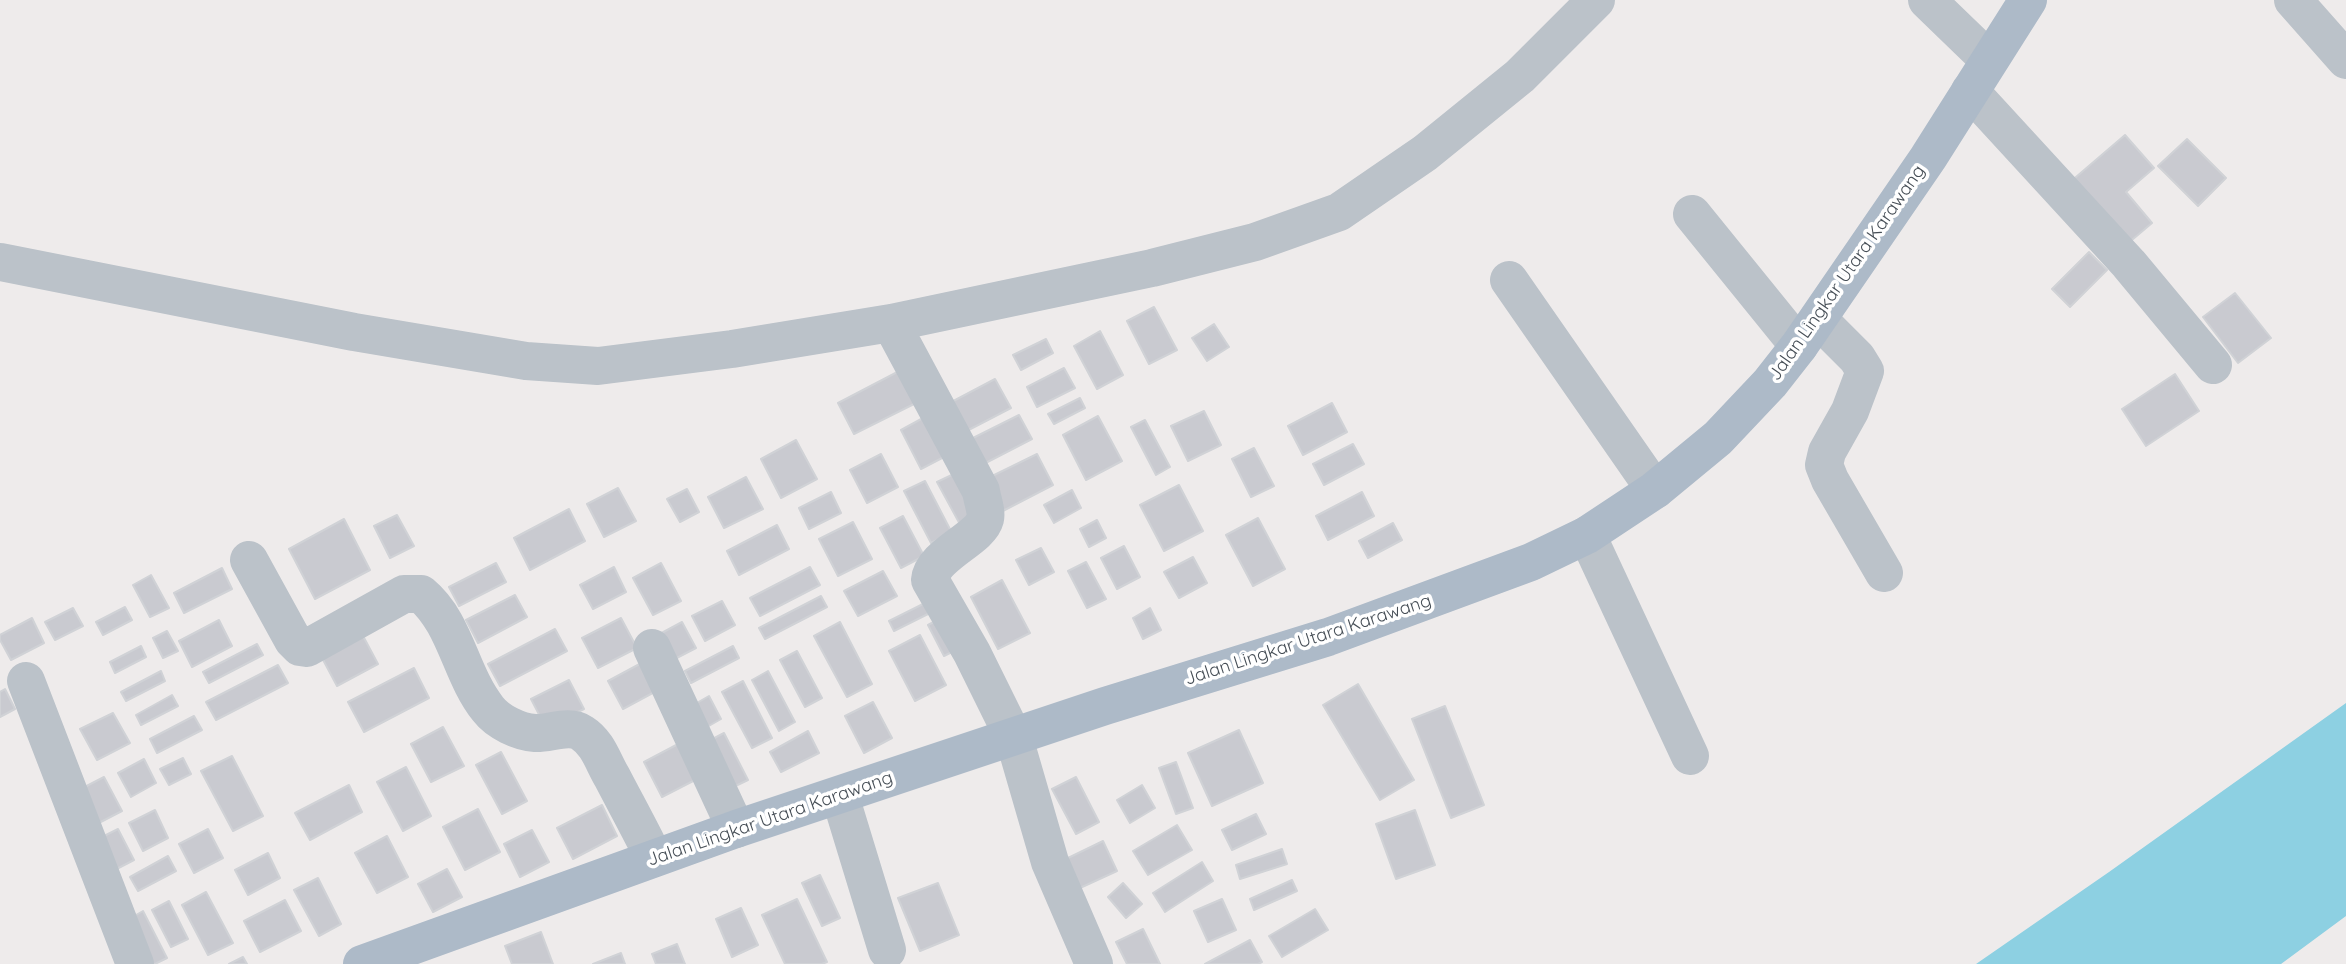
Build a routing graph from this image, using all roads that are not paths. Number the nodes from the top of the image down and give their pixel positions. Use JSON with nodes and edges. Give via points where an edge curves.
{"nodes":[{"id":1,"x":1596,"y":0,"type":"edge"},
{"id":2,"x":1927,"y":0,"type":"edge"},
{"id":3,"x":2028,"y":0,"type":"edge"},
{"id":4,"x":2293,"y":0,"type":"edge"},
{"id":5,"x":2346,"y":60,"type":"edge"},
{"id":6,"x":1980,"y":76,"type":"junction"},
{"id":7,"x":1692,"y":214,"type":"dead end"},
{"id":8,"x":0,"y":262,"type":"edge"},
{"id":9,"x":1509,"y":280,"type":"dead end"},
{"id":10,"x":891,"y":323,"type":"junction"},
{"id":11,"x":1809,"y":332,"type":"junction"},
{"id":12,"x":2213,"y":365,"type":"dead end"},
{"id":13,"x":1655,"y":491,"type":"junction"},
{"id":14,"x":1587,"y":535,"type":"junction"},
{"id":15,"x":249,"y":560,"type":"dead end"},
{"id":16,"x":1884,"y":573,"type":"dead end"},
{"id":17,"x":652,"y":648,"type":"dead end"},
{"id":18,"x":26,"y":681,"type":"dead end"},
{"id":19,"x":1013,"y":738,"type":"junction"},
{"id":20,"x":1690,"y":757,"type":"dead end"},
{"id":21,"x":839,"y":796,"type":"junction"},
{"id":22,"x":736,"y":829,"type":"junction"},
{"id":23,"x":654,"y":858,"type":"junction"},
{"id":24,"x":887,"y":950,"type":"dead end"},
{"id":25,"x":419,"y":955,"type":"edge"},
{"id":26,"x":135,"y":964,"type":"edge"},
{"id":27,"x":362,"y":964,"type":"edge"},
{"id":28,"x":1094,"y":964,"type":"edge"}],
"edges":[{"from":1,"to":10,"type":"street","via":[[1520,76],[1425,153],[1339,212],[1255,242],[1152,268]]},
{"from":2,"to":6,"type":"street"},
{"from":3,"to":6,"type":"main road","name":"Jalan Lingkar Utara Karawang"},
{"from":4,"to":5,"type":"street"},
{"from":6,"to":11,"type":"main road","name":"Jalan Lingkar Utara Karawang"},
{"from":6,"to":12,"type":"street"},
{"from":7,"to":11,"type":"street"},
{"from":8,"to":10,"type":"street","via":[[354,332],[526,360],[598,366]]},
{"from":9,"to":13,"type":"street"},
{"from":10,"to":19,"type":"street","via":[[981,491],[982,524],[934,568],[930,580]]},
{"from":11,"to":13,"type":"main road","name":"Jalan Lingkar Utara Karawang","via":[[1770,383],[1718,438]]},
{"from":11,"to":16,"type":"street","via":[[1857,358],[1865,371],[1824,465]]},
{"from":13,"to":14,"type":"main road","name":"Jalan Lingkar Utara Karawang"},
{"from":14,"to":19,"type":"main road","name":"Jalan Lingkar Utara Karawang","via":[[1531,562],[1341,632]]},
{"from":14,"to":20,"type":"street"},
{"from":15,"to":23,"type":"street","via":[[300,647],[307,648],[404,594],[421,594],[441,613],[468,678],[489,711],[514,728],[534,733],[580,731],[594,744]]},
{"from":17,"to":22,"type":"street"},
{"from":18,"to":26,"type":"street"},
{"from":19,"to":21,"type":"main road","name":"Jalan Lingkar Utara Karawang"},
{"from":19,"to":28,"type":"street","via":[[1050,862]]},
{"from":21,"to":22,"type":"main road","name":"Jalan Lingkar Utara Karawang"},
{"from":21,"to":24,"type":"street"},
{"from":22,"to":23,"type":"main road","name":"Jalan Lingkar Utara Karawang"},
{"from":23,"to":25,"type":"main road","name":"Jalan Lingkar Utara Karawang"},
{"from":25,"to":27,"type":"main road","name":"Jalan Lingkar Utara Karawang"}]}
